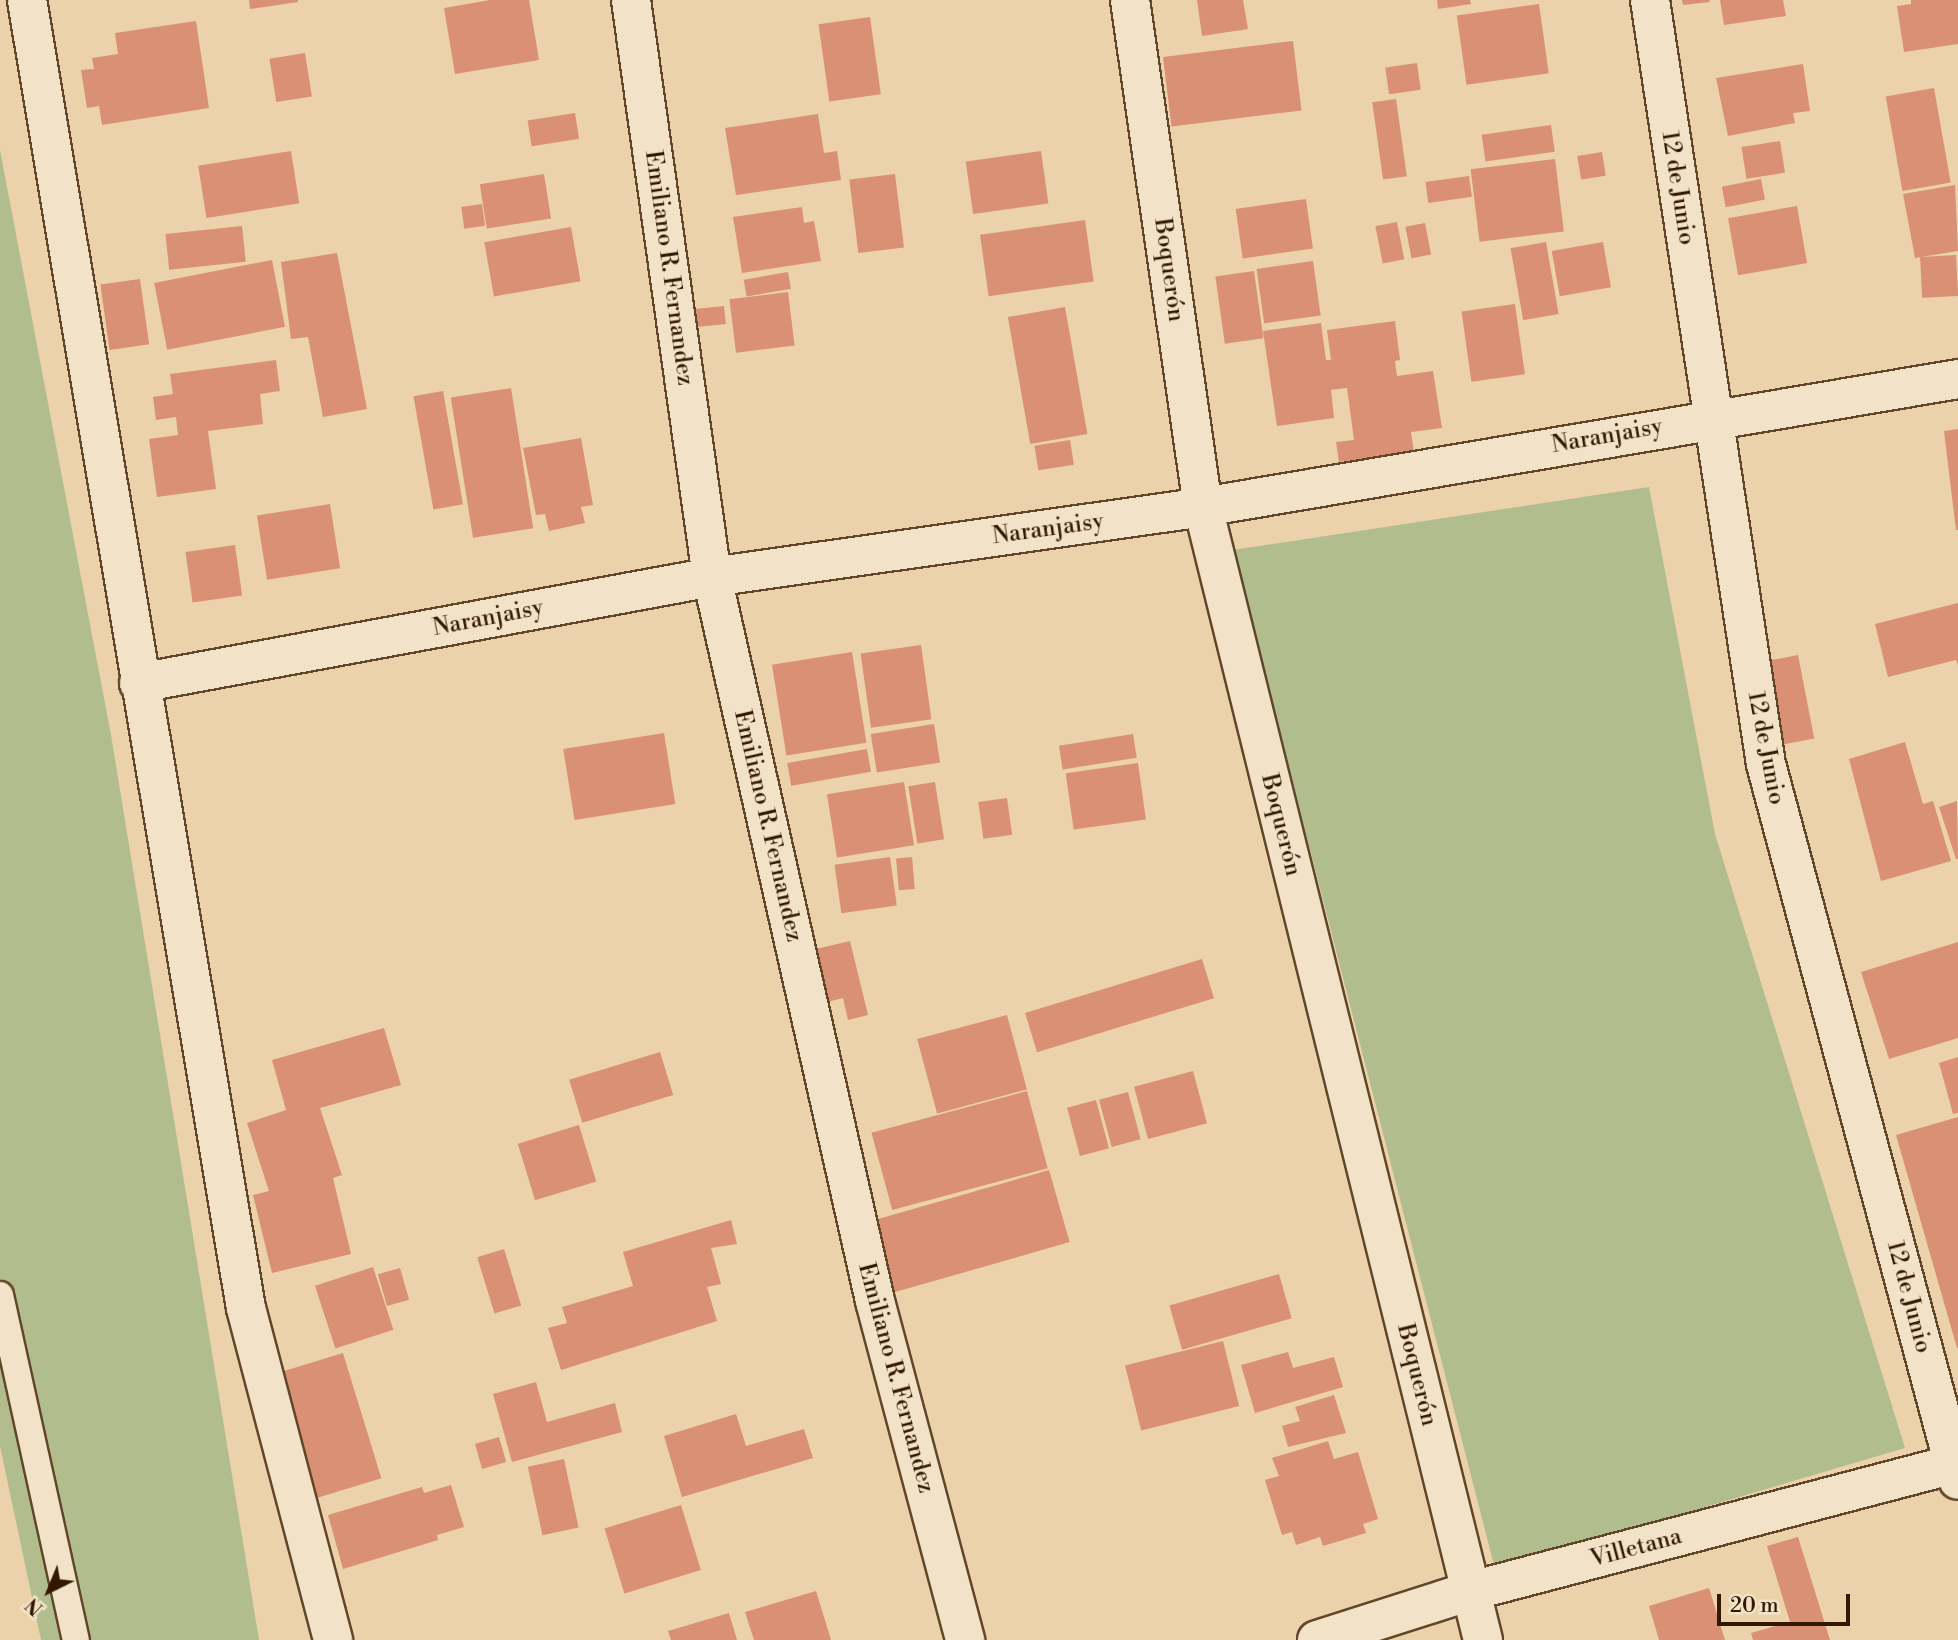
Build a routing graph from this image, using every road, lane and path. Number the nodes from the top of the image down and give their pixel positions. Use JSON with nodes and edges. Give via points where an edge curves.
{"nodes":[{"id":1,"x":27,"y":0,"type":"edge"},
{"id":2,"x":631,"y":0,"type":"edge"},
{"id":3,"x":1130,"y":0,"type":"edge"},
{"id":4,"x":1650,"y":0,"type":"edge"},
{"id":5,"x":1958,"y":379,"type":"edge"},
{"id":6,"x":1713,"y":418,"type":"junction"},
{"id":7,"x":1203,"y":507,"type":"junction"},
{"id":8,"x":712,"y":577,"type":"junction"},
{"id":9,"x":139,"y":683,"type":"junction"},
{"id":10,"x":0,"y":1295,"type":"edge"},
{"id":11,"x":1957,"y":1469,"type":"edge"},
{"id":12,"x":1471,"y":1591,"type":"junction"},
{"id":13,"x":76,"y":1640,"type":"edge"},
{"id":14,"x":333,"y":1640,"type":"edge"},
{"id":15,"x":965,"y":1640,"type":"edge"},
{"id":16,"x":1317,"y":1640,"type":"edge"},
{"id":17,"x":1483,"y":1640,"type":"edge"}],
"edges":[{"from":1,"to":9,"type":"street"},
{"from":2,"to":8,"type":"street","name":"Emiliano R. Fernandez"},
{"from":3,"to":7,"type":"street","name":"Boquerón"},
{"from":4,"to":6,"type":"street","name":"12 de Junio"},
{"from":5,"to":6,"type":"street","name":"Naranjaisy"},
{"from":6,"to":7,"type":"street","name":"Naranjaisy"},
{"from":6,"to":11,"type":"street","name":"12 de Junio","via":[[1766,764]]},
{"from":7,"to":8,"type":"street","name":"Naranjaisy"},
{"from":7,"to":12,"type":"street","name":"Boquerón"},
{"from":8,"to":9,"type":"street","name":"Naranjaisy"},
{"from":8,"to":15,"type":"street","name":"Emiliano R. Fernandez","via":[[875,1301]]},
{"from":9,"to":14,"type":"street","via":[[246,1308]]},
{"from":10,"to":13,"type":"lane"},
{"from":11,"to":12,"type":"street","name":"Villetana"},
{"from":12,"to":16,"type":"street","name":"Villetana"},
{"from":12,"to":17,"type":"street","name":"Boquerón"}]}
